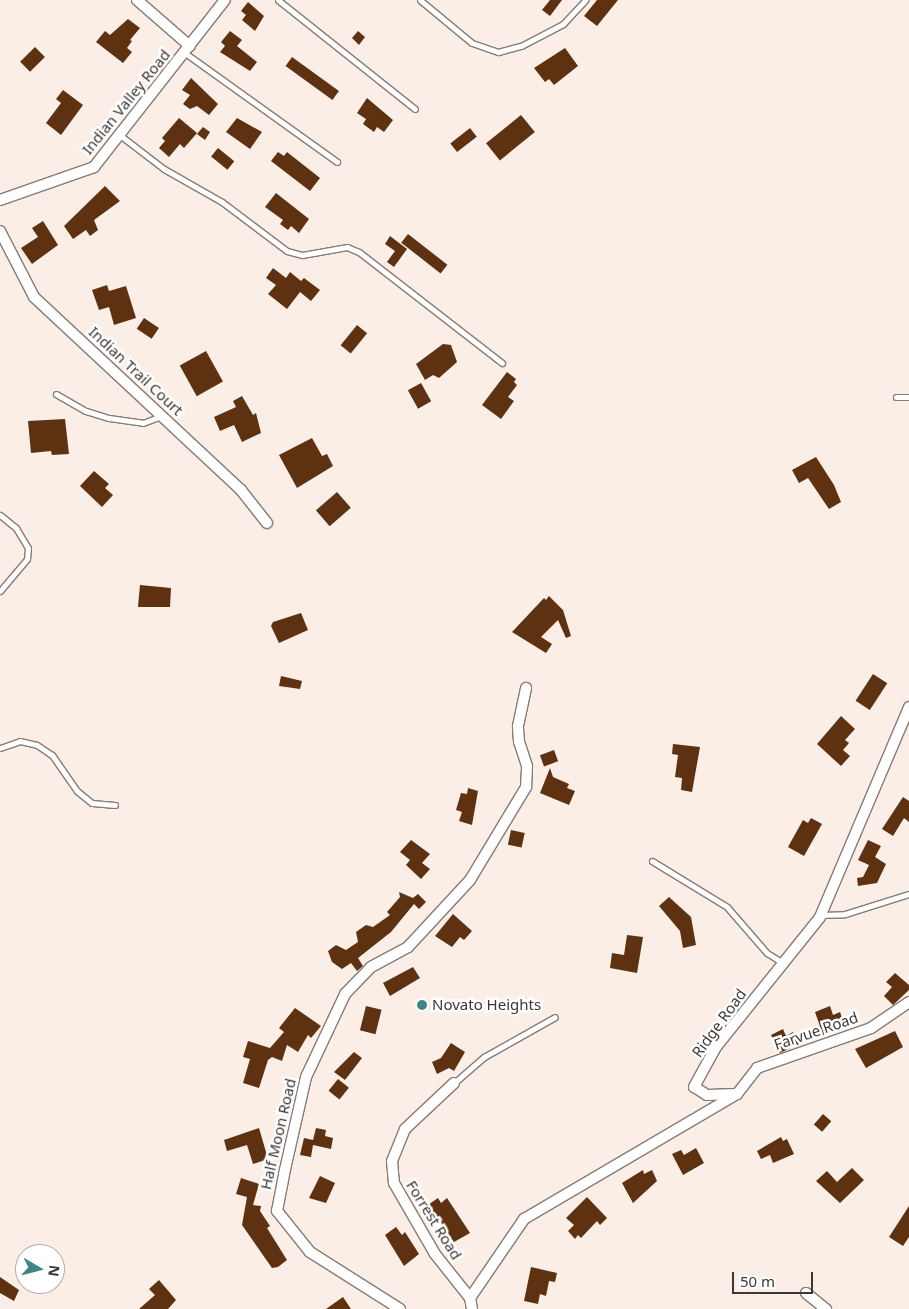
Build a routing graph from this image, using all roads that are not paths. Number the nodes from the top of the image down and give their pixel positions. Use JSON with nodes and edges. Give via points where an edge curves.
{"nodes":[{"id":1,"x":137,"y":0,"type":"edge"},
{"id":2,"x":225,"y":0,"type":"edge"},
{"id":3,"x":278,"y":0,"type":"edge"},
{"id":4,"x":420,"y":0,"type":"edge"},
{"id":5,"x":585,"y":0,"type":"edge"},
{"id":6,"x":188,"y":49,"type":"junction"},
{"id":7,"x":415,"y":109,"type":"dead end"},
{"id":8,"x":121,"y":136,"type":"junction"},
{"id":9,"x":337,"y":162,"type":"dead end"},
{"id":10,"x":0,"y":200,"type":"edge"},
{"id":11,"x":0,"y":231,"type":"edge"},
{"id":12,"x":502,"y":363,"type":"dead end"},
{"id":13,"x":56,"y":394,"type":"dead end"},
{"id":14,"x":896,"y":397,"type":"dead end"},
{"id":15,"x":909,"y":397,"type":"edge"},
{"id":16,"x":162,"y":416,"type":"junction"},
{"id":17,"x":0,"y":515,"type":"edge"},
{"id":18,"x":267,"y":523,"type":"dead end"},
{"id":19,"x":0,"y":591,"type":"edge"},
{"id":20,"x":526,"y":688,"type":"dead end"},
{"id":21,"x":909,"y":707,"type":"edge"},
{"id":22,"x":0,"y":748,"type":"edge"},
{"id":23,"x":115,"y":804,"type":"dead end"},
{"id":24,"x":652,"y":861,"type":"dead end"},
{"id":25,"x":909,"y":894,"type":"edge"},
{"id":26,"x":820,"y":915,"type":"junction"},
{"id":27,"x":783,"y":964,"type":"junction"},
{"id":28,"x":909,"y":1002,"type":"edge"},
{"id":29,"x":555,"y":1017,"type":"dead end"},
{"id":30,"x":454,"y":1083,"type":"joint"},
{"id":31,"x":737,"y":1094,"type":"junction"},
{"id":32,"x":806,"y":1293,"type":"dead end"},
{"id":33,"x":470,"y":1298,"type":"junction"},
{"id":34,"x":400,"y":1309,"type":"edge"},
{"id":35,"x":472,"y":1309,"type":"edge"},
{"id":36,"x":826,"y":1309,"type":"edge"}],
"edges":[{"from":1,"to":6,"type":"street"},
{"from":2,"to":6,"type":"street","name":"Indian Valley Road"},
{"from":3,"to":7,"type":"lane"},
{"from":4,"to":5,"type":"lane","via":[[472,43],[498,52],[521,46],[563,24]]},
{"from":6,"to":8,"type":"street","name":"Indian Valley Road"},
{"from":6,"to":9,"type":"lane"},
{"from":8,"to":10,"type":"street","name":"Indian Valley Road","via":[[94,167],[79,175]]},
{"from":8,"to":12,"type":"lane","via":[[164,169],[222,202],[287,251],[302,255],[348,247],[359,252]]},
{"from":11,"to":16,"type":"street","name":"Indian Trail Court","via":[[34,297]]},
{"from":13,"to":16,"type":"lane","via":[[86,411],[109,418],[143,423]]},
{"from":14,"to":15,"type":"lane"},
{"from":16,"to":18,"type":"street","name":"Indian Trail Court","via":[[241,490]]},
{"from":17,"to":19,"type":"lane","via":[[16,528],[28,548],[27,559]]},
{"from":20,"to":34,"type":"street","name":"Half Moon Road","via":[[518,726],[527,766],[526,787],[470,880],[408,947],[371,968],[345,994],[306,1077],[277,1210],[310,1252]]},
{"from":21,"to":26,"type":"street","name":"Ridge Road"},
{"from":22,"to":23,"type":"lane","via":[[20,741],[37,745],[52,754],[77,792],[92,803]]},
{"from":24,"to":27,"type":"lane","via":[[727,907],[767,953]]},
{"from":25,"to":26,"type":"lane","via":[[844,914]]},
{"from":26,"to":27,"type":"street","name":"Ridge Road"},
{"from":27,"to":31,"type":"street","name":"Ridge Road","via":[[716,1047],[694,1087],[707,1095]]},
{"from":28,"to":31,"type":"street","name":"Farvue Road","via":[[871,1028],[757,1068]]},
{"from":29,"to":30,"type":"lane","via":[[484,1057]]},
{"from":30,"to":33,"type":"street","name":"Forrest Road","via":[[405,1129],[392,1161],[394,1183],[435,1254]]},
{"from":31,"to":33,"type":"street","via":[[524,1219]]},
{"from":32,"to":36,"type":"street"},
{"from":33,"to":35,"type":"street"}]}
